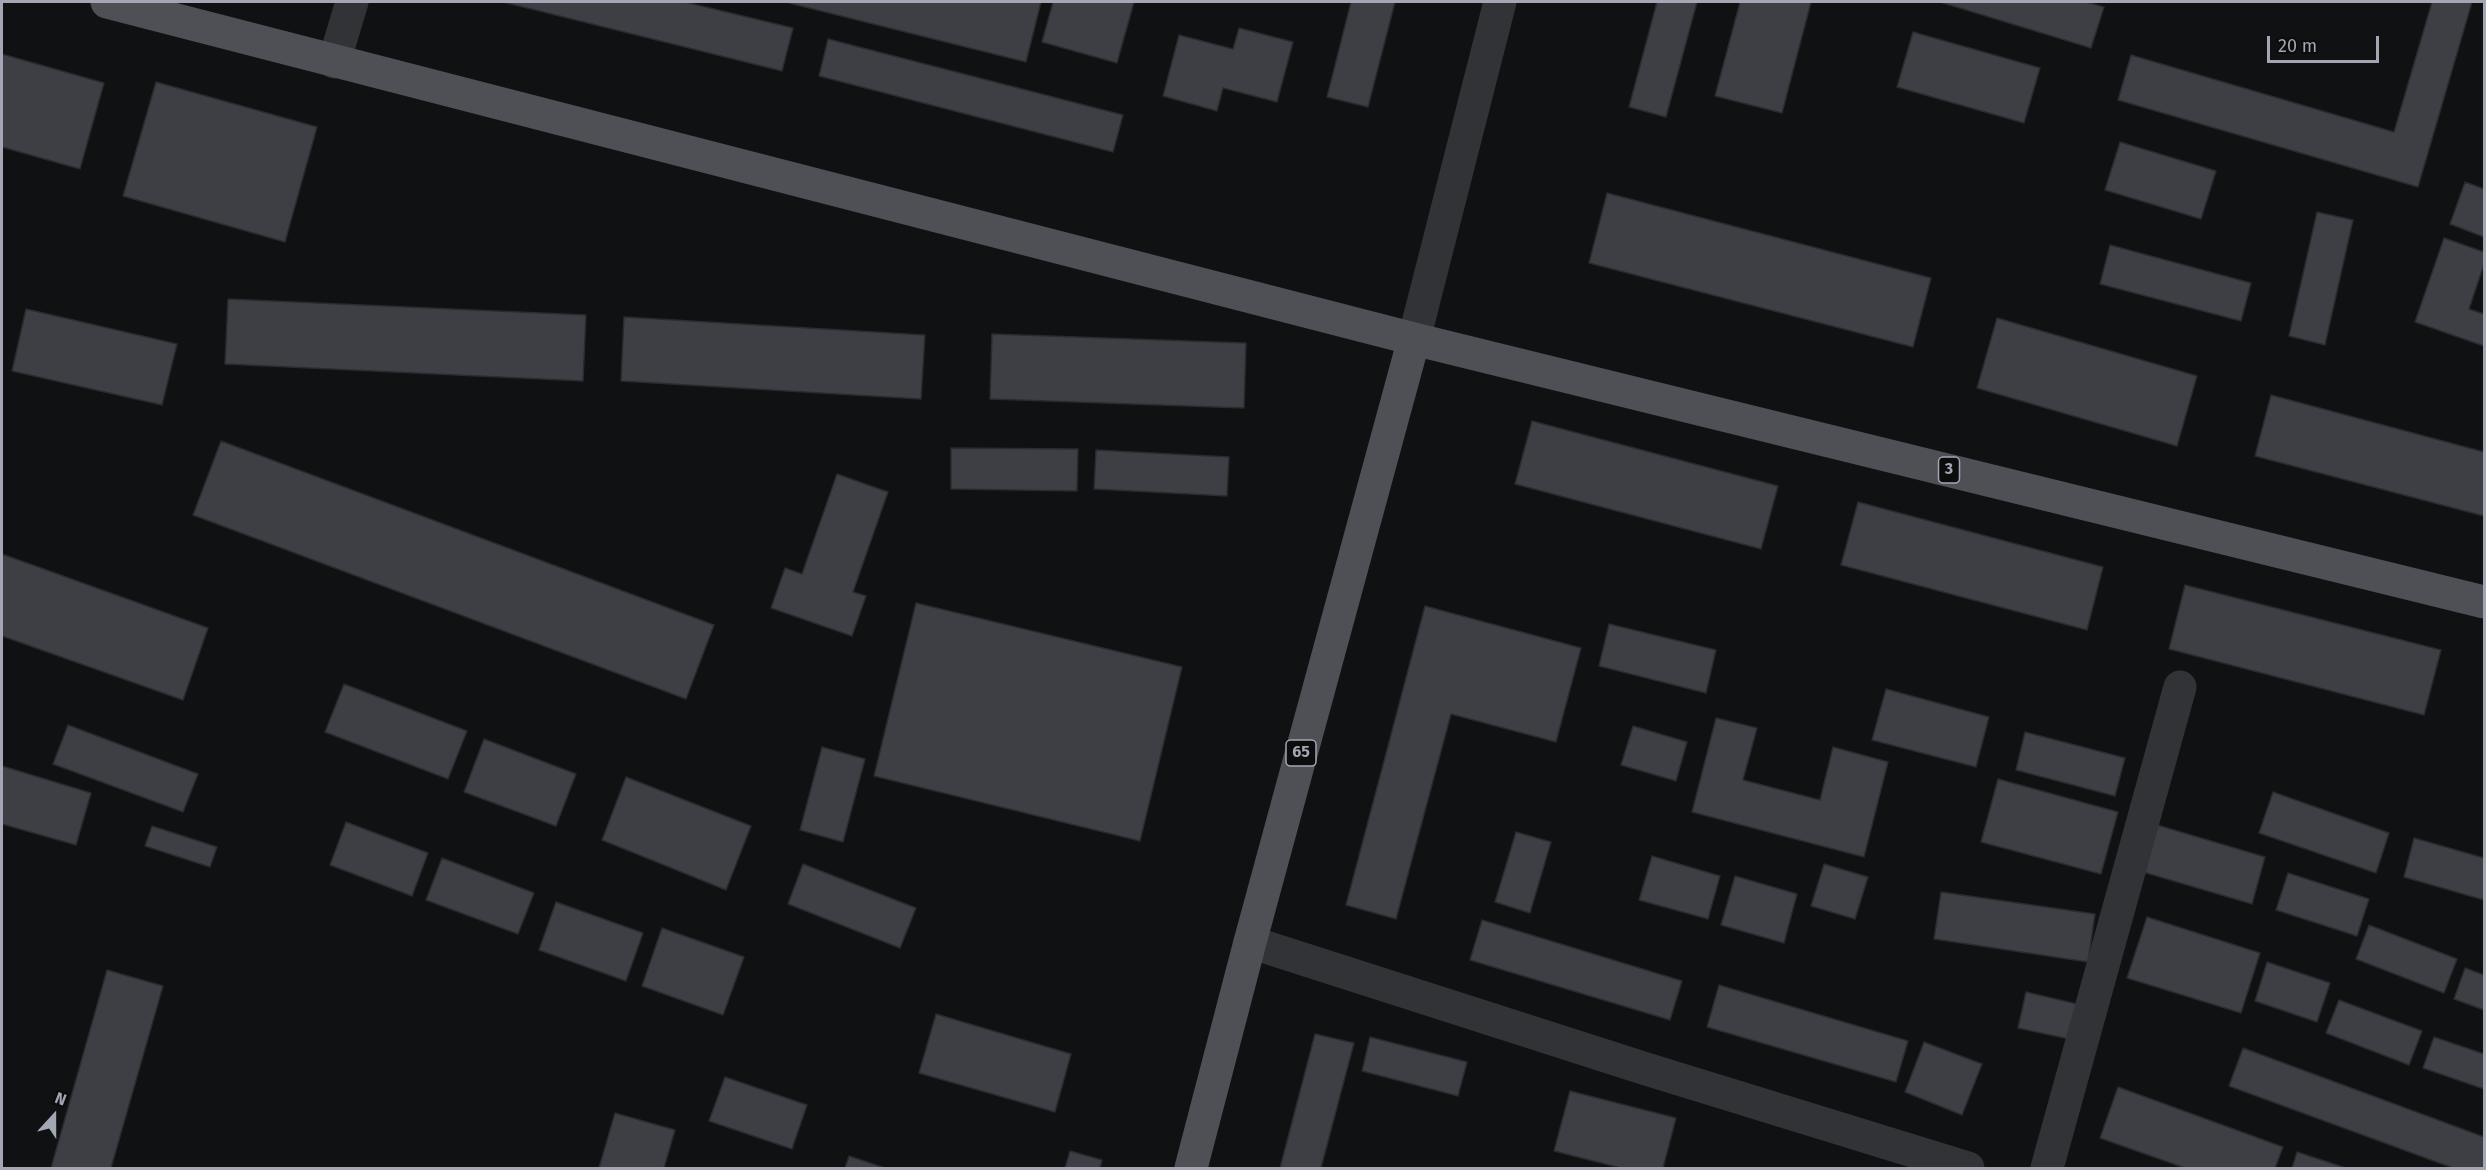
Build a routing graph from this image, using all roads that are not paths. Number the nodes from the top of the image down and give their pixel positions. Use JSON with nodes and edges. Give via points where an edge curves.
{"nodes":[{"id":1,"x":107,"y":2,"type":"edge"},
{"id":2,"x":352,"y":2,"type":"edge"},
{"id":3,"x":1500,"y":2,"type":"edge"},
{"id":4,"x":334,"y":62,"type":"junction"},
{"id":5,"x":1414,"y":339,"type":"junction"},
{"id":6,"x":2484,"y":602,"type":"edge"},
{"id":7,"x":2180,"y":687,"type":"dead end"},
{"id":8,"x":1250,"y":942,"type":"junction"},
{"id":9,"x":1191,"y":1168,"type":"edge"},
{"id":10,"x":1968,"y":1168,"type":"edge"},
{"id":11,"x":2047,"y":1168,"type":"edge"}],
"edges":[{"from":1,"to":4,"type":"main road","number":"3"},
{"from":2,"to":4,"type":"street"},
{"from":3,"to":5,"type":"street"},
{"from":4,"to":5,"type":"main road","number":"3"},
{"from":5,"to":6,"type":"main road","number":"3"},
{"from":5,"to":8,"type":"main road","number":"65"},
{"from":7,"to":11,"type":"street"},
{"from":8,"to":9,"type":"main road","number":"65"},
{"from":8,"to":10,"type":"street"}]}
